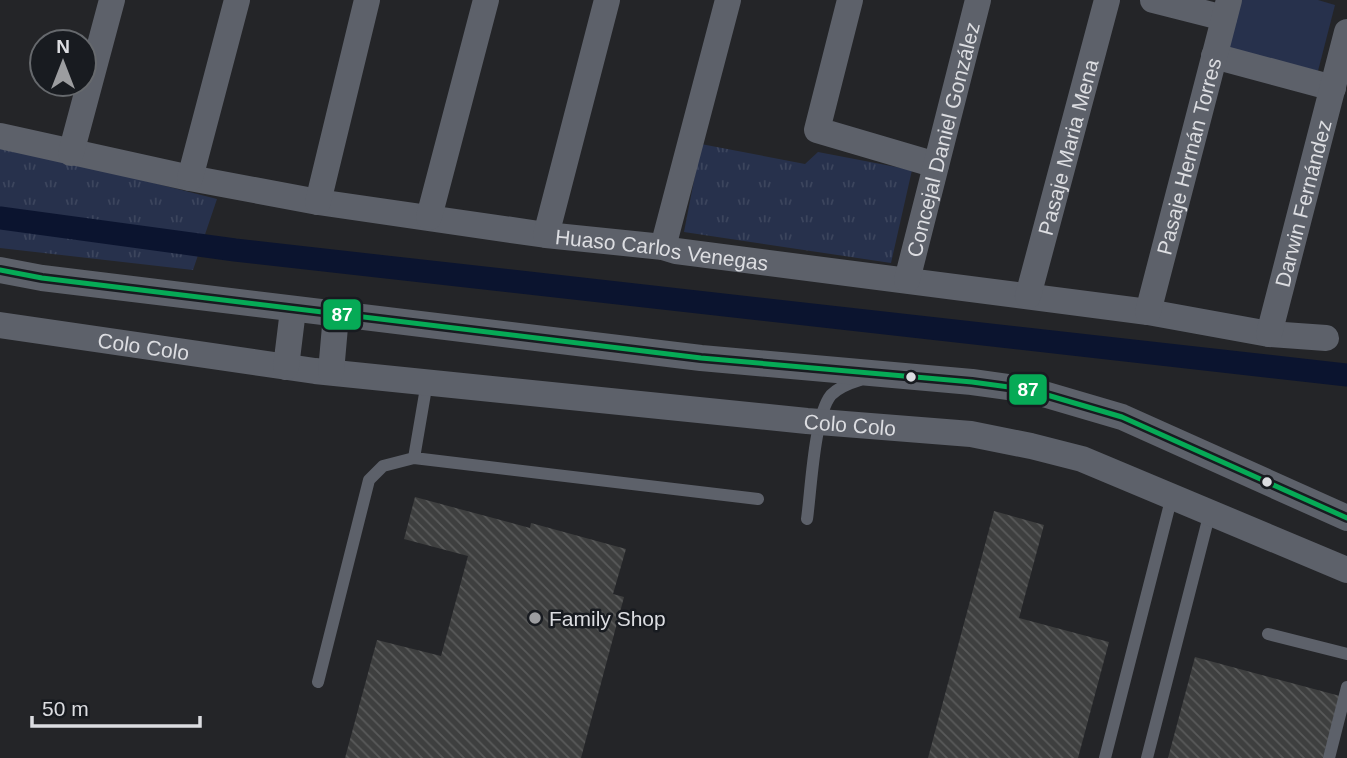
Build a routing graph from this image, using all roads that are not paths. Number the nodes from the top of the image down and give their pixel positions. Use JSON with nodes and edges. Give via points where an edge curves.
{"nodes":[{"id":1,"x":112,"y":0,"type":"edge"},
{"id":2,"x":237,"y":0,"type":"edge"},
{"id":3,"x":367,"y":0,"type":"edge"},
{"id":4,"x":486,"y":0,"type":"edge"},
{"id":5,"x":607,"y":0,"type":"edge"},
{"id":6,"x":728,"y":0,"type":"edge"},
{"id":7,"x":850,"y":0,"type":"edge"},
{"id":8,"x":978,"y":0,"type":"edge"},
{"id":9,"x":1107,"y":0,"type":"edge"},
{"id":10,"x":1153,"y":0,"type":"edge"},
{"id":11,"x":1226,"y":9,"type":"edge"},
{"id":12,"x":1346,"y":39,"type":"edge"},
{"id":13,"x":1214,"y":56,"type":"junction"},
{"id":14,"x":1333,"y":88,"type":"junction"},
{"id":15,"x":0,"y":136,"type":"edge"},
{"id":16,"x":71,"y":153,"type":"junction"},
{"id":17,"x":936,"y":165,"type":"junction"},
{"id":18,"x":190,"y":178,"type":"junction"},
{"id":19,"x":318,"y":202,"type":"junction"},
{"id":20,"x":429,"y":217,"type":"junction"},
{"id":21,"x":547,"y":235,"type":"junction"},
{"id":22,"x":663,"y":247,"type":"junction"},
{"id":23,"x":0,"y":270,"type":"edge"},
{"id":24,"x":907,"y":280,"type":"junction"},
{"id":25,"x":1028,"y":296,"type":"junction"},
{"id":26,"x":293,"y":310,"type":"junction"},
{"id":27,"x":1147,"y":312,"type":"junction"},
{"id":28,"x":336,"y":315,"type":"junction"},
{"id":29,"x":0,"y":325,"type":"edge"},
{"id":30,"x":1269,"y":334,"type":"junction"},
{"id":31,"x":1326,"y":338,"type":"dead end"},
{"id":32,"x":286,"y":367,"type":"junction"},
{"id":33,"x":331,"y":372,"type":"junction"},
{"id":34,"x":877,"y":374,"type":"junction"},
{"id":35,"x":427,"y":382,"type":"junction"},
{"id":36,"x":820,"y":422,"type":"junction"},
{"id":37,"x":414,"y":458,"type":"junction"},
{"id":38,"x":1172,"y":496,"type":"junction"},
{"id":39,"x":758,"y":499,"type":"dead end"},
{"id":40,"x":1210,"y":512,"type":"junction"},
{"id":41,"x":1347,"y":518,"type":"edge"},
{"id":42,"x":807,"y":520,"type":"dead end"},
{"id":43,"x":1347,"y":570,"type":"edge"},
{"id":44,"x":1268,"y":634,"type":"dead end"},
{"id":45,"x":1347,"y":654,"type":"edge"},
{"id":46,"x":318,"y":682,"type":"dead end"},
{"id":47,"x":1347,"y":687,"type":"edge"},
{"id":48,"x":1105,"y":758,"type":"edge"},
{"id":49,"x":1147,"y":758,"type":"edge"},
{"id":50,"x":1329,"y":758,"type":"edge"}],
"edges":[{"from":1,"to":16,"type":"street"},
{"from":2,"to":18,"type":"street"},
{"from":3,"to":19,"type":"street"},
{"from":4,"to":20,"type":"street"},
{"from":5,"to":21,"type":"street"},
{"from":6,"to":22,"type":"street"},
{"from":7,"to":17,"type":"street","via":[[817,130]]},
{"from":8,"to":17,"type":"street","name":"Concejal Daniel González"},
{"from":9,"to":25,"type":"street","name":"Pasaje Maria Mena"},
{"from":10,"to":11,"type":"street"},
{"from":11,"to":13,"type":"street","name":"Pasaje Hernán Torres"},
{"from":12,"to":14,"type":"street","name":"Darwin Fernández"},
{"from":13,"to":14,"type":"street"},
{"from":13,"to":27,"type":"street","name":"Pasaje Hernán Torres"},
{"from":14,"to":30,"type":"street","name":"Darwin Fernández"},
{"from":15,"to":16,"type":"street","name":"Huaso Carlos Venegas"},
{"from":16,"to":18,"type":"street","name":"Huaso Carlos Venegas"},
{"from":17,"to":24,"type":"street","name":"Concejal Daniel González"},
{"from":18,"to":19,"type":"street","name":"Huaso Carlos Venegas"},
{"from":19,"to":20,"type":"street","name":"Huaso Carlos Venegas"},
{"from":20,"to":21,"type":"street","name":"Huaso Carlos Venegas"},
{"from":21,"to":22,"type":"street","name":"Huaso Carlos Venegas"},
{"from":22,"to":24,"type":"street","name":"Huaso Carlos Venegas"},
{"from":23,"to":26,"type":"street"},
{"from":24,"to":25,"type":"street","name":"Huaso Carlos Venegas"},
{"from":25,"to":27,"type":"street","name":"Huaso Carlos Venegas"},
{"from":26,"to":28,"type":"street"},
{"from":26,"to":32,"type":"street"},
{"from":27,"to":30,"type":"street","name":"Huaso Carlos Venegas"},
{"from":28,"to":33,"type":"street"},
{"from":28,"to":34,"type":"street"},
{"from":29,"to":32,"type":"street","name":"Colo Colo"},
{"from":30,"to":31,"type":"street","name":"Huaso Carlos Venegas"},
{"from":32,"to":33,"type":"street","name":"Colo Colo"},
{"from":33,"to":35,"type":"street","name":"Colo Colo"},
{"from":34,"to":36,"type":"lane","via":[[846,384],[831,396]]},
{"from":34,"to":41,"type":"street","via":[[1030,390],[1080,404],[1122,417]]},
{"from":35,"to":36,"type":"street","name":"Colo Colo"},
{"from":35,"to":37,"type":"lane"},
{"from":36,"to":38,"type":"street","name":"Colo Colo","via":[[971,435],[1031,446],[1082,459]]},
{"from":36,"to":42,"type":"lane"},
{"from":37,"to":39,"type":"lane"},
{"from":37,"to":46,"type":"lane","via":[[383,466],[369,480]]},
{"from":38,"to":40,"type":"street","name":"Colo Colo"},
{"from":38,"to":48,"type":"lane"},
{"from":40,"to":43,"type":"street","name":"Colo Colo"},
{"from":40,"to":49,"type":"lane"},
{"from":44,"to":45,"type":"lane"},
{"from":47,"to":50,"type":"lane"}]}
